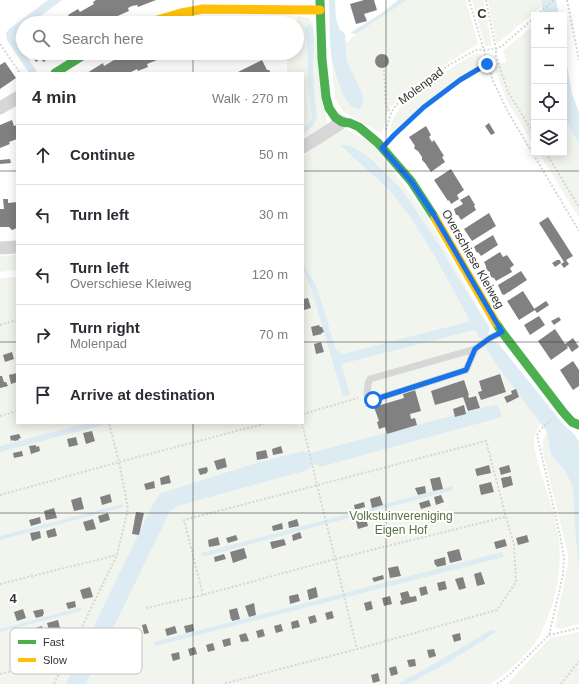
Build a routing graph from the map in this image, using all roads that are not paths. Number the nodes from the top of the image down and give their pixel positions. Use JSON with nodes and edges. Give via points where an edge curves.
{"nodes":[{"id":1,"x":320,"y":0,"type":"edge"},
{"id":2,"x":320,"y":10,"type":"junction"},
{"id":3,"x":171,"y":16,"type":"edge"},
{"id":4,"x":76,"y":60,"type":"edge"},
{"id":5,"x":57,"y":72,"type":"edge"},
{"id":6,"x":16,"y":99,"type":"edge"},
{"id":7,"x":0,"y":108,"type":"edge"},
{"id":8,"x":342,"y":122,"type":"junction"},
{"id":9,"x":304,"y":146,"type":"edge"},
{"id":10,"x":16,"y":247,"type":"edge"},
{"id":11,"x":0,"y":248,"type":"edge"},
{"id":12,"x":502,"y":332,"type":"junction"},
{"id":13,"x":478,"y":347,"type":"junction"},
{"id":14,"x":579,"y":425,"type":"edge"}],
"edges":[{"from":1,"to":2,"type":"street","name":"Overschiese Kleiweg"},
{"from":2,"to":3,"type":"street","via":[[203,9]]},
{"from":2,"to":8,"type":"street","name":"Overschiese Kleiweg","via":[[326,97],[329,108]]},
{"from":4,"to":5,"type":"street"},
{"from":6,"to":7,"type":"street"},
{"from":8,"to":9,"type":"street"},
{"from":8,"to":12,"type":"street","name":"Overschiese Kleiweg","via":[[350,123],[367,132],[411,181],[434,215]]},
{"from":10,"to":11,"type":"street"},
{"from":12,"to":13,"type":"lane"},
{"from":12,"to":14,"type":"street","name":"Overschiese Kleiweg","via":[[563,412],[572,422]]},
{"from":13,"to":13,"type":"lane","via":[[370,379],[367,396],[373,400],[466,370]]}]}
